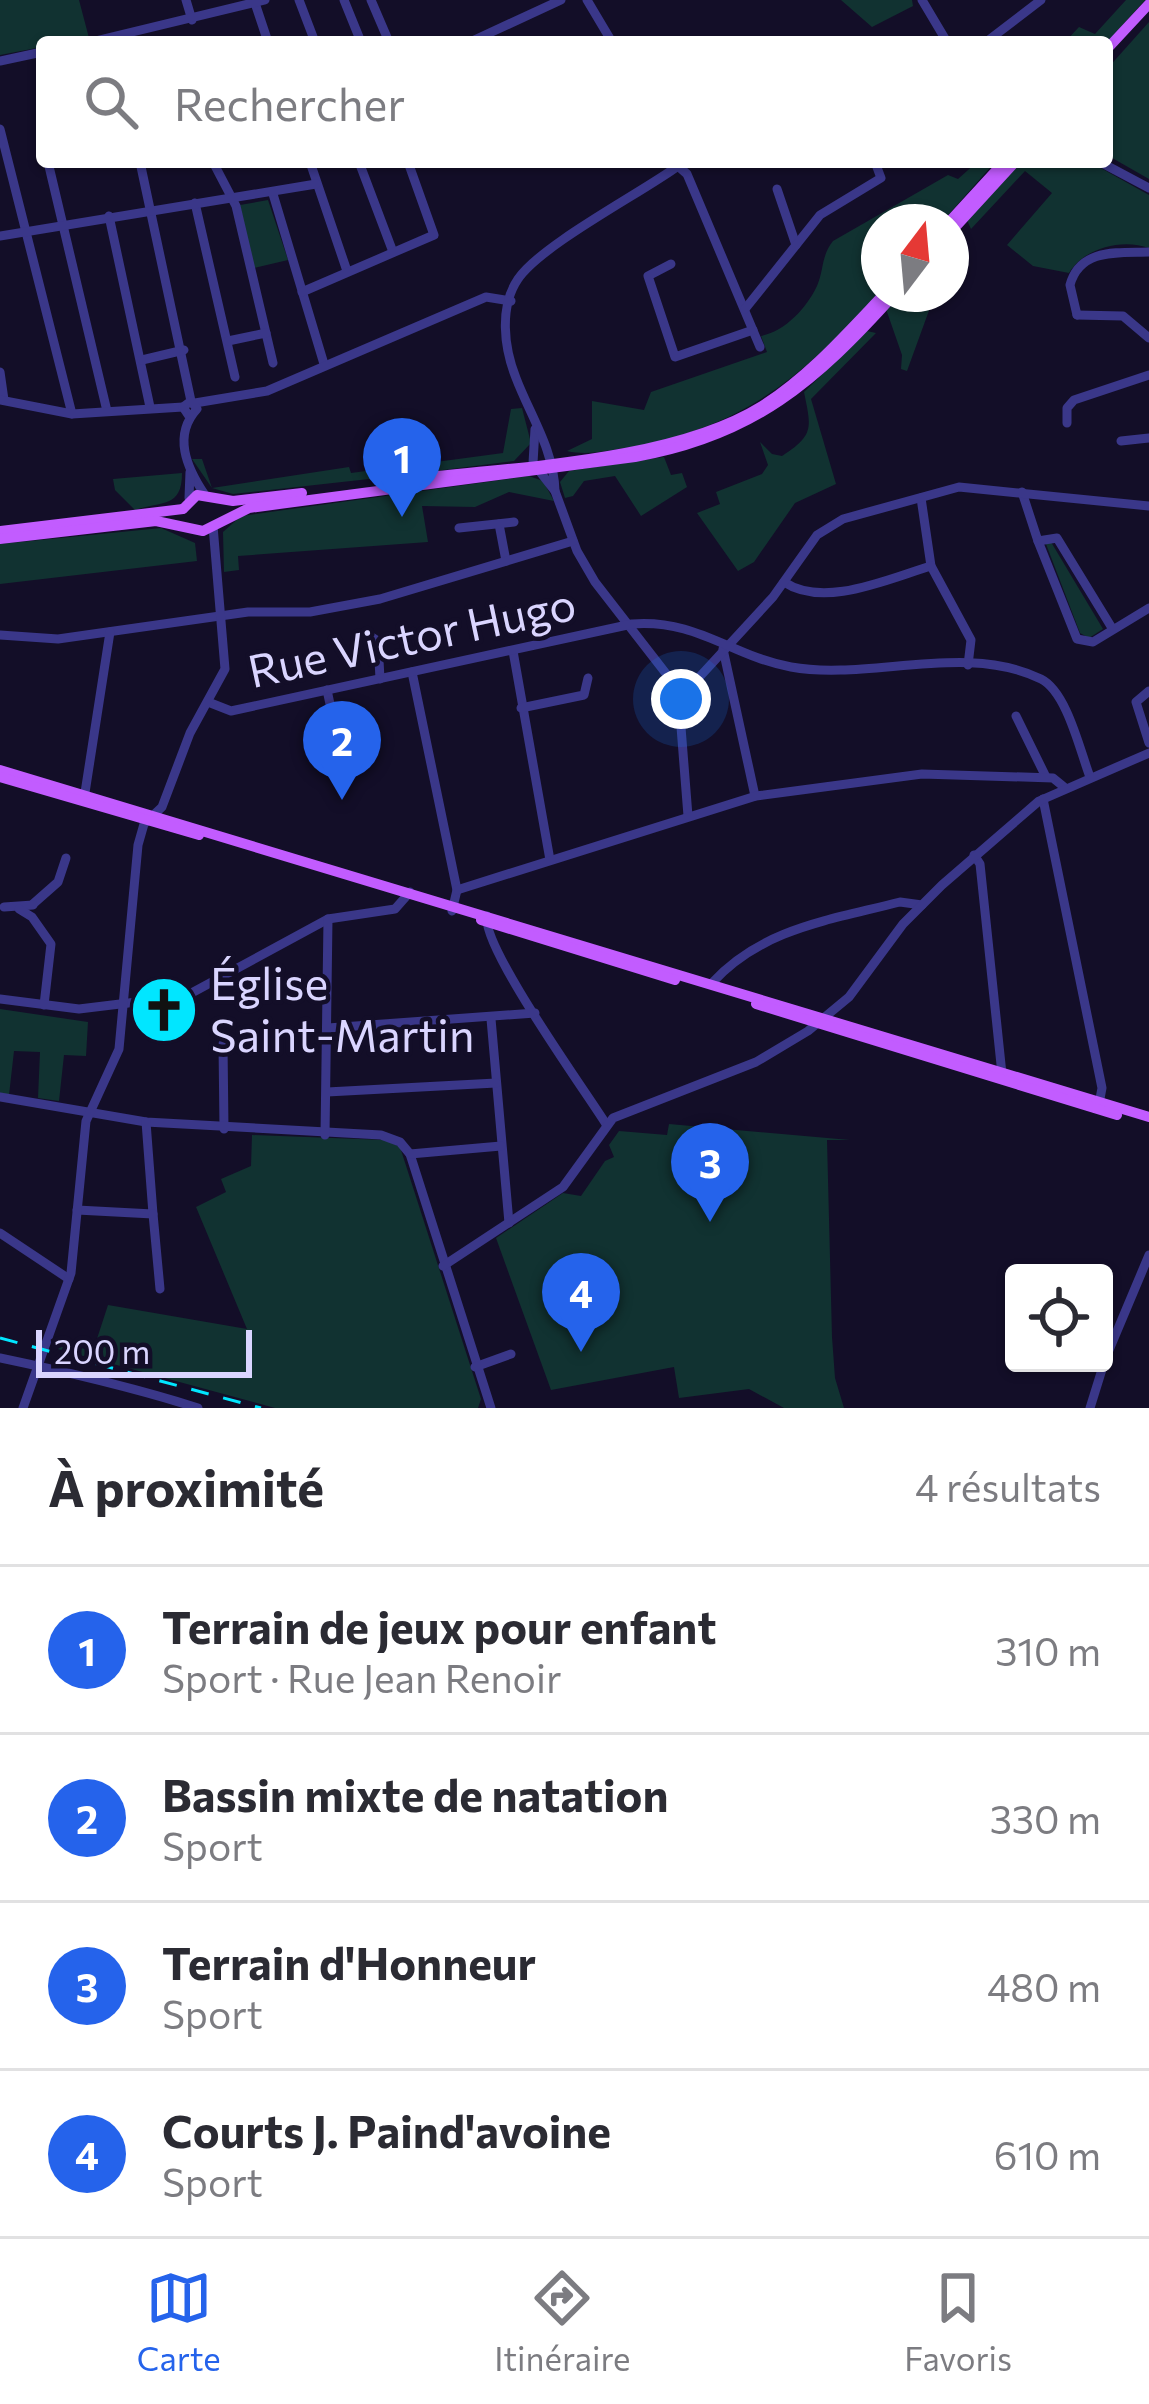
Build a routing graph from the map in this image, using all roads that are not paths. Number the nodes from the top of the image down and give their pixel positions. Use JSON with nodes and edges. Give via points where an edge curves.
{"nodes":[{"id":1,"x":186,"y":0,"type":"edge"},
{"id":2,"x":299,"y":0,"type":"edge"},
{"id":3,"x":344,"y":0,"type":"edge"},
{"id":4,"x":371,"y":0,"type":"edge"},
{"id":5,"x":561,"y":0,"type":"edge"},
{"id":6,"x":587,"y":0,"type":"edge"},
{"id":7,"x":922,"y":0,"type":"edge"},
{"id":8,"x":1041,"y":0,"type":"edge"},
{"id":9,"x":260,"y":2,"type":"edge"},
{"id":10,"x":1149,"y":4,"type":"edge"},
{"id":11,"x":192,"y":20,"type":"junction"},
{"id":12,"x":119,"y":36,"type":"edge"},
{"id":13,"x":267,"y":36,"type":"edge"},
{"id":14,"x":313,"y":36,"type":"edge"},
{"id":15,"x":359,"y":36,"type":"edge"},
{"id":16,"x":386,"y":36,"type":"edge"},
{"id":17,"x":483,"y":36,"type":"edge"},
{"id":18,"x":608,"y":36,"type":"edge"},
{"id":19,"x":943,"y":36,"type":"edge"},
{"id":20,"x":1000,"y":36,"type":"edge"},
{"id":21,"x":1113,"y":47,"type":"edge"},
{"id":22,"x":36,"y":53,"type":"edge"},
{"id":23,"x":0,"y":61,"type":"edge"},
{"id":24,"x":0,"y":129,"type":"edge"},
{"id":25,"x":50,"y":168,"type":"edge"},
{"id":26,"x":142,"y":168,"type":"edge"},
{"id":27,"x":216,"y":168,"type":"edge"},
{"id":28,"x":312,"y":168,"type":"edge"},
{"id":29,"x":361,"y":168,"type":"edge"},
{"id":30,"x":413,"y":168,"type":"edge"},
{"id":31,"x":672,"y":168,"type":"edge"},
{"id":32,"x":682,"y":168,"type":"edge"},
{"id":33,"x":877,"y":168,"type":"edge"},
{"id":34,"x":998,"y":168,"type":"edge"},
{"id":35,"x":1010,"y":168,"type":"edge"},
{"id":36,"x":1111,"y":168,"type":"edge"},
{"id":37,"x":316,"y":184,"type":"junction"},
{"id":38,"x":1149,"y":188,"type":"edge"},
{"id":39,"x":777,"y":189,"type":"dead end"},
{"id":40,"x":273,"y":194,"type":"junction"},
{"id":41,"x":233,"y":199,"type":"junction"},
{"id":42,"x":195,"y":203,"type":"junction"},
{"id":43,"x":966,"y":204,"type":"edge"},
{"id":44,"x":152,"y":209,"type":"junction"},
{"id":45,"x":969,"y":212,"type":"edge"},
{"id":46,"x":109,"y":216,"type":"junction"},
{"id":47,"x":64,"y":224,"type":"junction"},
{"id":48,"x":27,"y":230,"type":"junction"},
{"id":49,"x":0,"y":236,"type":"edge"},
{"id":50,"x":796,"y":245,"type":"junction"},
{"id":51,"x":393,"y":252,"type":"junction"},
{"id":52,"x":1149,"y":252,"type":"edge"},
{"id":53,"x":671,"y":264,"type":"dead end"},
{"id":54,"x":347,"y":271,"type":"junction"},
{"id":55,"x":648,"y":276,"type":"junction"},
{"id":56,"x":632,"y":280,"type":"dead end"},
{"id":57,"x":302,"y":292,"type":"junction"},
{"id":58,"x":738,"y":292,"type":"junction"},
{"id":59,"x":763,"y":292,"type":"junction"},
{"id":60,"x":511,"y":301,"type":"junction"},
{"id":61,"x":746,"y":310,"type":"junction"},
{"id":62,"x":867,"y":312,"type":"edge"},
{"id":63,"x":878,"y":312,"type":"edge"},
{"id":64,"x":753,"y":330,"type":"junction"},
{"id":65,"x":266,"y":333,"type":"junction"},
{"id":66,"x":1149,"y":338,"type":"edge"},
{"id":67,"x":228,"y":341,"type":"junction"},
{"id":68,"x":760,"y":347,"type":"dead end"},
{"id":69,"x":184,"y":350,"type":"junction"},
{"id":70,"x":142,"y":360,"type":"junction"},
{"id":71,"x":273,"y":363,"type":"dead end"},
{"id":72,"x":324,"y":364,"type":"junction"},
{"id":73,"x":0,"y":372,"type":"edge"},
{"id":74,"x":1149,"y":375,"type":"edge"},
{"id":75,"x":235,"y":377,"type":"dead end"},
{"id":76,"x":2,"y":400,"type":"edge"},
{"id":77,"x":150,"y":407,"type":"junction"},
{"id":78,"x":191,"y":408,"type":"junction"},
{"id":79,"x":107,"y":412,"type":"junction"},
{"id":80,"x":72,"y":414,"type":"junction"},
{"id":81,"x":1067,"y":423,"type":"dead end"},
{"id":82,"x":535,"y":430,"type":"junction"},
{"id":83,"x":1149,"y":438,"type":"edge"},
{"id":84,"x":1121,"y":441,"type":"dead end"},
{"id":85,"x":545,"y":465,"type":"junction"},
{"id":86,"x":190,"y":472,"type":"junction"},
{"id":87,"x":1022,"y":492,"type":"junction"},
{"id":88,"x":210,"y":498,"type":"junction"},
{"id":89,"x":921,"y":498,"type":"junction"},
{"id":90,"x":186,"y":503,"type":"junction"},
{"id":91,"x":1149,"y":506,"type":"edge"},
{"id":92,"x":215,"y":522,"type":"junction"},
{"id":93,"x":514,"y":522,"type":"dead end"},
{"id":94,"x":499,"y":524,"type":"junction"},
{"id":95,"x":459,"y":527,"type":"dead end"},
{"id":96,"x":193,"y":528,"type":"junction"},
{"id":97,"x":0,"y":535,"type":"edge"},
{"id":98,"x":573,"y":541,"type":"junction"},
{"id":99,"x":1038,"y":541,"type":"junction"},
{"id":100,"x":213,"y":557,"type":"junction"},
{"id":101,"x":506,"y":561,"type":"junction"},
{"id":102,"x":932,"y":566,"type":"junction"},
{"id":103,"x":784,"y":581,"type":"junction"},
{"id":104,"x":1149,"y":608,"type":"edge"},
{"id":105,"x":220,"y":617,"type":"junction"},
{"id":106,"x":630,"y":625,"type":"junction"},
{"id":107,"x":1112,"y":628,"type":"junction"},
{"id":108,"x":110,"y":632,"type":"junction"},
{"id":109,"x":367,"y":634,"type":"dead end"},
{"id":110,"x":0,"y":635,"type":"edge"},
{"id":111,"x":724,"y":646,"type":"junction"},
{"id":112,"x":513,"y":651,"type":"junction"},
{"id":113,"x":968,"y":665,"type":"junction"},
{"id":114,"x":412,"y":672,"type":"junction"},
{"id":115,"x":587,"y":678,"type":"dead end"},
{"id":116,"x":380,"y":679,"type":"junction"},
{"id":117,"x":327,"y":689,"type":"junction"},
{"id":118,"x":1149,"y":691,"type":"edge"},
{"id":119,"x":681,"y":697,"type":"junction"},
{"id":120,"x":208,"y":702,"type":"junction"},
{"id":121,"x":520,"y":709,"type":"junction"},
{"id":122,"x":1144,"y":715,"type":"edge"},
{"id":123,"x":1016,"y":716,"type":"dead end"},
{"id":124,"x":333,"y":718,"type":"dead end"},
{"id":125,"x":1149,"y":743,"type":"edge"},
{"id":126,"x":1149,"y":753,"type":"edge"},
{"id":127,"x":0,"y":773,"type":"edge"},
{"id":128,"x":1046,"y":777,"type":"junction"},
{"id":129,"x":1090,"y":777,"type":"junction"},
{"id":130,"x":1064,"y":787,"type":"junction"},
{"id":131,"x":755,"y":796,"type":"junction"},
{"id":132,"x":84,"y":797,"type":"junction"},
{"id":133,"x":1042,"y":799,"type":"junction"},
{"id":134,"x":688,"y":816,"type":"junction"},
{"id":135,"x":152,"y":817,"type":"junction"},
{"id":136,"x":974,"y":855,"type":"junction"},
{"id":137,"x":66,"y":858,"type":"dead end"},
{"id":138,"x":550,"y":860,"type":"junction"},
{"id":139,"x":457,"y":890,"type":"junction"},
{"id":140,"x":408,"y":895,"type":"junction"},
{"id":141,"x":33,"y":904,"type":"junction"},
{"id":142,"x":922,"y":905,"type":"junction"},
{"id":143,"x":1,"y":906,"type":"edge"},
{"id":144,"x":453,"y":908,"type":"junction"},
{"id":145,"x":19,"y":909,"type":"junction"},
{"id":146,"x":32,"y":916,"type":"junction"},
{"id":147,"x":328,"y":919,"type":"junction"},
{"id":148,"x":486,"y":919,"type":"junction"},
{"id":149,"x":712,"y":983,"type":"junction"},
{"id":150,"x":849,"y":998,"type":"junction"},
{"id":151,"x":0,"y":999,"type":"edge"},
{"id":152,"x":123,"y":1004,"type":"junction"},
{"id":153,"x":44,"y":1005,"type":"junction"},
{"id":154,"x":535,"y":1013,"type":"junction"},
{"id":155,"x":491,"y":1019,"type":"junction"},
{"id":156,"x":821,"y":1022,"type":"junction"},
{"id":157,"x":841,"y":1022,"type":"junction"},
{"id":158,"x":328,"y":1028,"type":"junction"},
{"id":159,"x":223,"y":1045,"type":"dead end"},
{"id":160,"x":1002,"y":1076,"type":"junction"},
{"id":161,"x":496,"y":1083,"type":"junction"},
{"id":162,"x":327,"y":1092,"type":"junction"},
{"id":163,"x":0,"y":1097,"type":"edge"},
{"id":164,"x":1098,"y":1105,"type":"junction"},
{"id":165,"x":90,"y":1111,"type":"junction"},
{"id":166,"x":1149,"y":1121,"type":"edge"},
{"id":167,"x":146,"y":1122,"type":"junction"},
{"id":168,"x":606,"y":1124,"type":"junction"},
{"id":169,"x":224,"y":1129,"type":"junction"},
{"id":170,"x":325,"y":1135,"type":"junction"},
{"id":171,"x":501,"y":1146,"type":"junction"},
{"id":172,"x":410,"y":1154,"type":"junction"},
{"id":173,"x":76,"y":1210,"type":"junction"},
{"id":174,"x":154,"y":1214,"type":"junction"},
{"id":175,"x":509,"y":1223,"type":"junction"},
{"id":176,"x":0,"y":1233,"type":"edge"},
{"id":177,"x":1149,"y":1255,"type":"edge"},
{"id":178,"x":443,"y":1266,"type":"junction"},
{"id":179,"x":69,"y":1280,"type":"junction"},
{"id":180,"x":160,"y":1289,"type":"dead end"},
{"id":181,"x":1113,"y":1341,"type":"edge"},
{"id":182,"x":511,"y":1354,"type":"dead end"},
{"id":183,"x":0,"y":1358,"type":"edge"},
{"id":184,"x":475,"y":1366,"type":"junction"},
{"id":185,"x":40,"y":1367,"type":"junction"},
{"id":186,"x":1101,"y":1372,"type":"edge"},
{"id":187,"x":25,"y":1407,"type":"edge"},
{"id":188,"x":198,"y":1408,"type":"edge"},
{"id":189,"x":491,"y":1408,"type":"edge"},
{"id":190,"x":1090,"y":1408,"type":"edge"}],
"edges":[{"from":1,"to":11,"type":"street"},
{"from":2,"to":14,"type":"street"},
{"from":3,"to":15,"type":"street"},
{"from":4,"to":16,"type":"street"},
{"from":5,"to":17,"type":"street"},
{"from":6,"to":18,"type":"street"},
{"from":7,"to":19,"type":"street"},
{"from":8,"to":20,"type":"street"},
{"from":9,"to":11,"type":"street"},
{"from":9,"to":13,"type":"street"},
{"from":10,"to":21,"type":"main road"},
{"from":11,"to":12,"type":"street"},
{"from":22,"to":23,"type":"street"},
{"from":24,"to":48,"type":"street"},
{"from":25,"to":47,"type":"street"},
{"from":26,"to":44,"type":"street"},
{"from":27,"to":41,"type":"street"},
{"from":28,"to":37,"type":"street"},
{"from":29,"to":51,"type":"street"},
{"from":30,"to":51,"type":"street","via":[[435,232]]},
{"from":31,"to":60,"type":"street","via":[[527,268]]},
{"from":32,"to":58,"type":"street"},
{"from":33,"to":50,"type":"street","via":[[881,178],[834,202]]},
{"from":34,"to":43,"type":"main road"},
{"from":35,"to":45,"type":"main road"},
{"from":36,"to":38,"type":"street"},
{"from":37,"to":40,"type":"street"},
{"from":37,"to":54,"type":"street"},
{"from":39,"to":50,"type":"street"},
{"from":40,"to":41,"type":"street"},
{"from":40,"to":57,"type":"street"},
{"from":41,"to":42,"type":"street"},
{"from":41,"to":65,"type":"street"},
{"from":42,"to":44,"type":"street"},
{"from":42,"to":67,"type":"street"},
{"from":44,"to":46,"type":"street"},
{"from":44,"to":69,"type":"street"},
{"from":46,"to":47,"type":"street"},
{"from":46,"to":70,"type":"street"},
{"from":47,"to":48,"type":"street"},
{"from":47,"to":79,"type":"street"},
{"from":48,"to":49,"type":"street"},
{"from":48,"to":80,"type":"street"},
{"from":50,"to":59,"type":"street"},
{"from":51,"to":54,"type":"street"},
{"from":52,"to":66,"type":"street","via":[[1100,255],[1082,263],[1070,285],[1074,320],[1129,318]]},
{"from":53,"to":55,"type":"street"},
{"from":54,"to":57,"type":"street"},
{"from":55,"to":56,"type":"street"},
{"from":55,"to":64,"type":"street","via":[[675,357]]},
{"from":57,"to":72,"type":"street"},
{"from":58,"to":59,"type":"street"},
{"from":58,"to":61,"type":"street"},
{"from":59,"to":61,"type":"street"},
{"from":60,"to":72,"type":"street","via":[[483,298]]},
{"from":60,"to":82,"type":"street","via":[[506,348]]},
{"from":61,"to":64,"type":"street"},
{"from":62,"to":85,"type":"main road","via":[[814,367],[731,423]]},
{"from":63,"to":85,"type":"main road","via":[[818,375],[753,420],[671,451]]},
{"from":64,"to":68,"type":"street"},
{"from":65,"to":67,"type":"street"},
{"from":65,"to":71,"type":"street"},
{"from":67,"to":75,"type":"street"},
{"from":69,"to":70,"type":"street"},
{"from":69,"to":78,"type":"street"},
{"from":70,"to":77,"type":"street"},
{"from":72,"to":78,"type":"street","via":[[267,391]]},
{"from":73,"to":76,"type":"street"},
{"from":74,"to":81,"type":"street","via":[[1074,400]]},
{"from":76,"to":80,"type":"street"},
{"from":77,"to":78,"type":"street"},
{"from":77,"to":79,"type":"street"},
{"from":78,"to":86,"type":"street","via":[[182,450]]},
{"from":79,"to":80,"type":"street"},
{"from":82,"to":85,"type":"street"},
{"from":82,"to":85,"type":"street"},
{"from":83,"to":84,"type":"street"},
{"from":85,"to":88,"type":"main road"},
{"from":85,"to":92,"type":"main road","via":[[249,508]]},
{"from":85,"to":98,"type":"street"},
{"from":86,"to":88,"type":"street"},
{"from":86,"to":90,"type":"street"},
{"from":87,"to":89,"type":"street","via":[[959,487]]},
{"from":87,"to":91,"type":"street"},
{"from":87,"to":99,"type":"street"},
{"from":88,"to":90,"type":"main road"},
{"from":88,"to":92,"type":"main road"},
{"from":89,"to":102,"type":"street"},
{"from":89,"to":103,"type":"street","via":[[818,535]]},
{"from":90,"to":96,"type":"main road"},
{"from":90,"to":97,"type":"main road"},
{"from":92,"to":96,"type":"main road"},
{"from":92,"to":100,"type":"street"},
{"from":93,"to":94,"type":"street"},
{"from":94,"to":95,"type":"street"},
{"from":94,"to":101,"type":"street"},
{"from":96,"to":97,"type":"main road","via":[[146,521]]},
{"from":96,"to":100,"type":"street"},
{"from":98,"to":101,"type":"street"},
{"from":98,"to":106,"type":"street"},
{"from":99,"to":107,"type":"street","via":[[1057,538]]},
{"from":99,"to":107,"type":"street","via":[[1077,639],[1093,641]]},
{"from":100,"to":105,"type":"street"},
{"from":101,"to":105,"type":"street","via":[[358,603]]},
{"from":102,"to":103,"type":"street","via":[[855,588]]},
{"from":102,"to":113,"type":"street","via":[[971,640]]},
{"from":103,"to":111,"type":"street"},
{"from":104,"to":107,"type":"street"},
{"from":105,"to":108,"type":"street"},
{"from":105,"to":120,"type":"street","via":[[225,669]]},
{"from":106,"to":111,"type":"street","name":"Rue Victor Hugo","via":[[677,623]]},
{"from":106,"to":112,"type":"street","name":"Rue Victor Hugo"},
{"from":106,"to":119,"type":"street"},
{"from":108,"to":110,"type":"street"},
{"from":108,"to":132,"type":"street"},
{"from":109,"to":116,"type":"street","via":[[378,641]]},
{"from":111,"to":113,"type":"street","name":"Rue Victor Hugo","via":[[808,669]]},
{"from":111,"to":119,"type":"street"},
{"from":111,"to":131,"type":"street"},
{"from":112,"to":114,"type":"street","name":"Rue Victor Hugo"},
{"from":112,"to":121,"type":"street"},
{"from":113,"to":129,"type":"street","name":"Rue Victor Hugo","via":[[1048,683]]},
{"from":114,"to":116,"type":"street","name":"Rue Victor Hugo"},
{"from":114,"to":139,"type":"street"},
{"from":115,"to":121,"type":"street","via":[[584,695]]},
{"from":116,"to":117,"type":"street","name":"Rue Victor Hugo"},
{"from":117,"to":120,"type":"street","name":"Rue Victor Hugo","via":[[231,710]]},
{"from":117,"to":124,"type":"street"},
{"from":118,"to":122,"type":"street","via":[[1136,702]]},
{"from":119,"to":134,"type":"street"},
{"from":120,"to":135,"type":"street"},
{"from":121,"to":138,"type":"street"},
{"from":122,"to":125,"type":"street"},
{"from":123,"to":128,"type":"street"},
{"from":126,"to":129,"type":"street"},
{"from":127,"to":132,"type":"main road"},
{"from":128,"to":130,"type":"street"},
{"from":128,"to":131,"type":"street","via":[[922,774]]},
{"from":129,"to":130,"type":"street"},
{"from":130,"to":133,"type":"street"},
{"from":131,"to":134,"type":"street"},
{"from":132,"to":135,"type":"main road"},
{"from":133,"to":136,"type":"street"},
{"from":133,"to":164,"type":"street","via":[[1102,1088]]},
{"from":134,"to":138,"type":"street"},
{"from":135,"to":140,"type":"main road"},
{"from":135,"to":152,"type":"street","via":[[134,861]]},
{"from":136,"to":142,"type":"street"},
{"from":136,"to":160,"type":"street"},
{"from":137,"to":141,"type":"street","via":[[58,882]]},
{"from":138,"to":139,"type":"street"},
{"from":139,"to":144,"type":"street"},
{"from":140,"to":144,"type":"main road"},
{"from":140,"to":147,"type":"street","via":[[395,909]]},
{"from":141,"to":145,"type":"street"},
{"from":141,"to":146,"type":"street"},
{"from":142,"to":149,"type":"street","via":[[900,902],[770,938]]},
{"from":142,"to":150,"type":"street"},
{"from":143,"to":145,"type":"street"},
{"from":144,"to":148,"type":"main road"},
{"from":145,"to":146,"type":"street"},
{"from":146,"to":153,"type":"street","via":[[51,944]]},
{"from":147,"to":152,"type":"street","via":[[198,992]]},
{"from":147,"to":158,"type":"street"},
{"from":148,"to":149,"type":"main road"},
{"from":148,"to":154,"type":"street"},
{"from":148,"to":156,"type":"main road"},
{"from":149,"to":156,"type":"main road"},
{"from":150,"to":156,"type":"street"},
{"from":150,"to":157,"type":"street"},
{"from":151,"to":153,"type":"street"},
{"from":152,"to":153,"type":"street"},
{"from":152,"to":165,"type":"street","via":[[117,1058]]},
{"from":154,"to":155,"type":"street"},
{"from":154,"to":168,"type":"street"},
{"from":155,"to":158,"type":"street"},
{"from":155,"to":161,"type":"street"},
{"from":156,"to":157,"type":"main road"},
{"from":156,"to":160,"type":"main road"},
{"from":156,"to":168,"type":"street","via":[[756,1062]]},
{"from":157,"to":160,"type":"main road"},
{"from":158,"to":162,"type":"street"},
{"from":159,"to":169,"type":"street"},
{"from":160,"to":164,"type":"main road"},
{"from":161,"to":162,"type":"street"},
{"from":161,"to":171,"type":"street"},
{"from":162,"to":170,"type":"street"},
{"from":163,"to":165,"type":"street"},
{"from":164,"to":166,"type":"main road"},
{"from":165,"to":167,"type":"street"},
{"from":165,"to":173,"type":"street"},
{"from":167,"to":169,"type":"street"},
{"from":167,"to":174,"type":"street"},
{"from":168,"to":175,"type":"street","via":[[568,1183]]},
{"from":169,"to":170,"type":"street"},
{"from":170,"to":172,"type":"street","via":[[389,1136]]},
{"from":171,"to":172,"type":"street"},
{"from":171,"to":175,"type":"street"},
{"from":172,"to":178,"type":"street"},
{"from":173,"to":174,"type":"street"},
{"from":173,"to":179,"type":"street"},
{"from":174,"to":180,"type":"street"},
{"from":175,"to":178,"type":"street"},
{"from":176,"to":179,"type":"street"},
{"from":177,"to":181,"type":"street"},
{"from":178,"to":184,"type":"street"},
{"from":179,"to":185,"type":"street"},
{"from":182,"to":184,"type":"street"},
{"from":183,"to":185,"type":"street"},
{"from":184,"to":189,"type":"street"},
{"from":185,"to":187,"type":"street"},
{"from":185,"to":188,"type":"street"},
{"from":186,"to":190,"type":"street"}]}
